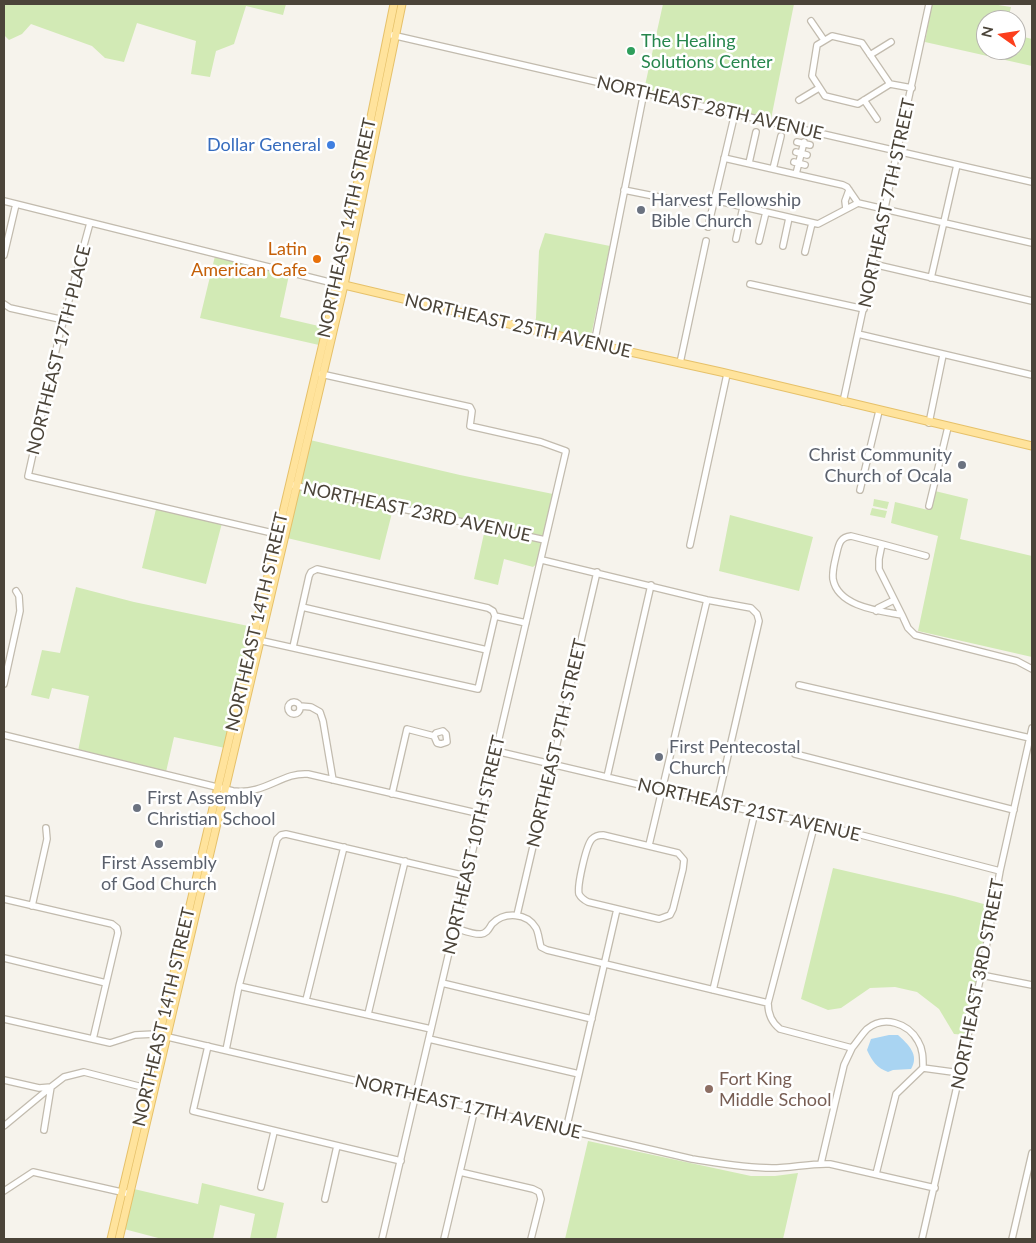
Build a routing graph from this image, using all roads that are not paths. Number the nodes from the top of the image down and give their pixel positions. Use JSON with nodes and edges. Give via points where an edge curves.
{"nodes":[{"id":1,"x":394,"y":4,"type":"edge"},
{"id":2,"x":402,"y":4,"type":"edge"},
{"id":3,"x":929,"y":4,"type":"edge"},
{"id":4,"x":811,"y":21,"type":"dead end"},
{"id":5,"x":391,"y":35,"type":"junction"},
{"id":6,"x":824,"y":40,"type":"junction"},
{"id":7,"x":891,"y":42,"type":"dead end"},
{"id":8,"x":870,"y":55,"type":"junction"},
{"id":9,"x":890,"y":84,"type":"junction"},
{"id":10,"x":819,"y":88,"type":"junction"},
{"id":11,"x":912,"y":88,"type":"junction"},
{"id":12,"x":644,"y":92,"type":"junction"},
{"id":13,"x":799,"y":100,"type":"dead end"},
{"id":14,"x":864,"y":100,"type":"junction"},
{"id":15,"x":735,"y":113,"type":"junction"},
{"id":16,"x":877,"y":119,"type":"dead end"},
{"id":17,"x":756,"y":132,"type":"dead end"},
{"id":18,"x":780,"y":136,"type":"dead end"},
{"id":19,"x":804,"y":143,"type":"dead end"},
{"id":20,"x":897,"y":150,"type":"junction"},
{"id":21,"x":724,"y":158,"type":"junction"},
{"id":22,"x":749,"y":163,"type":"junction"},
{"id":23,"x":957,"y":165,"type":"junction"},
{"id":24,"x":772,"y":169,"type":"junction"},
{"id":25,"x":796,"y":174,"type":"junction"},
{"id":26,"x":1032,"y":182,"type":"edge"},
{"id":27,"x":624,"y":190,"type":"junction"},
{"id":28,"x":850,"y":190,"type":"junction"},
{"id":29,"x":714,"y":200,"type":"junction"},
{"id":30,"x":4,"y":202,"type":"edge"},
{"id":31,"x":689,"y":203,"type":"dead end"},
{"id":32,"x":858,"y":203,"type":"junction"},
{"id":33,"x":16,"y":204,"type":"junction"},
{"id":34,"x":743,"y":207,"type":"junction"},
{"id":35,"x":846,"y":209,"type":"junction"},
{"id":36,"x":884,"y":209,"type":"junction"},
{"id":37,"x":766,"y":212,"type":"junction"},
{"id":38,"x":789,"y":218,"type":"junction"},
{"id":39,"x":944,"y":222,"type":"junction"},
{"id":40,"x":90,"y":223,"type":"junction"},
{"id":41,"x":812,"y":223,"type":"junction"},
{"id":42,"x":708,"y":227,"type":"dead end"},
{"id":43,"x":736,"y":238,"type":"dead end"},
{"id":44,"x":706,"y":241,"type":"dead end"},
{"id":45,"x":759,"y":241,"type":"dead end"},
{"id":46,"x":1032,"y":243,"type":"edge"},
{"id":47,"x":782,"y":246,"type":"dead end"},
{"id":48,"x":805,"y":252,"type":"dead end"},
{"id":49,"x":4,"y":255,"type":"edge"},
{"id":50,"x":873,"y":264,"type":"junction"},
{"id":51,"x":931,"y":278,"type":"junction"},
{"id":52,"x":750,"y":284,"type":"dead end"},
{"id":53,"x":341,"y":285,"type":"junction"},
{"id":54,"x":1032,"y":301,"type":"edge"},
{"id":55,"x":4,"y":304,"type":"edge"},
{"id":56,"x":864,"y":309,"type":"junction"},
{"id":57,"x":64,"y":320,"type":"junction"},
{"id":58,"x":858,"y":334,"type":"junction"},
{"id":59,"x":594,"y":344,"type":"junction"},
{"id":60,"x":943,"y":355,"type":"junction"},
{"id":61,"x":680,"y":363,"type":"junction"},
{"id":62,"x":320,"y":373,"type":"junction"},
{"id":63,"x":727,"y":374,"type":"junction"},
{"id":64,"x":1032,"y":375,"type":"edge"},
{"id":65,"x":844,"y":402,"type":"junction"},
{"id":66,"x":879,"y":410,"type":"junction"},
{"id":67,"x":929,"y":423,"type":"junction"},
{"id":68,"x":948,"y":427,"type":"junction"},
{"id":69,"x":1032,"y":446,"type":"edge"},
{"id":70,"x":293,"y":485,"type":"junction"},
{"id":71,"x":860,"y":490,"type":"dead end"},
{"id":72,"x":929,"y":506,"type":"dead end"},
{"id":73,"x":281,"y":536,"type":"junction"},
{"id":74,"x":545,"y":540,"type":"junction"},
{"id":75,"x":882,"y":544,"type":"junction"},
{"id":76,"x":690,"y":545,"type":"dead end"},
{"id":77,"x":926,"y":556,"type":"dead end"},
{"id":78,"x":542,"y":560,"type":"junction"},
{"id":79,"x":597,"y":572,"type":"junction"},
{"id":80,"x":651,"y":585,"type":"junction"},
{"id":81,"x":16,"y":592,"type":"dead end"},
{"id":82,"x":707,"y":600,"type":"junction"},
{"id":83,"x":894,"y":600,"type":"junction"},
{"id":84,"x":302,"y":607,"type":"junction"},
{"id":85,"x":876,"y":611,"type":"junction"},
{"id":86,"x":902,"y":615,"type":"junction"},
{"id":87,"x":495,"y":616,"type":"junction"},
{"id":88,"x":526,"y":623,"type":"junction"},
{"id":89,"x":257,"y":640,"type":"junction"},
{"id":90,"x":293,"y":647,"type":"junction"},
{"id":91,"x":487,"y":650,"type":"junction"},
{"id":92,"x":1032,"y":669,"type":"edge"},
{"id":93,"x":4,"y":684,"type":"edge"},
{"id":94,"x":799,"y":685,"type":"dead end"},
{"id":95,"x":300,"y":706,"type":"dead end"},
{"id":96,"x":1032,"y":728,"type":"edge"},
{"id":97,"x":4,"y":735,"type":"edge"},
{"id":98,"x":434,"y":736,"type":"dead end"},
{"id":99,"x":1030,"y":738,"type":"junction"},
{"id":100,"x":496,"y":751,"type":"junction"},
{"id":101,"x":794,"y":754,"type":"dead end"},
{"id":102,"x":552,"y":764,"type":"junction"},
{"id":103,"x":607,"y":777,"type":"junction"},
{"id":104,"x":333,"y":780,"type":"junction"},
{"id":105,"x":222,"y":788,"type":"junction"},
{"id":106,"x":662,"y":790,"type":"junction"},
{"id":107,"x":392,"y":794,"type":"junction"},
{"id":108,"x":717,"y":803,"type":"junction"},
{"id":109,"x":1014,"y":810,"type":"junction"},
{"id":110,"x":755,"y":812,"type":"junction"},
{"id":111,"x":481,"y":814,"type":"junction"},
{"id":112,"x":815,"y":823,"type":"junction"},
{"id":113,"x":46,"y":828,"type":"dead end"},
{"id":114,"x":648,"y":845,"type":"junction"},
{"id":115,"x":344,"y":847,"type":"junction"},
{"id":116,"x":405,"y":861,"type":"junction"},
{"id":117,"x":1000,"y":871,"type":"junction"},
{"id":118,"x":466,"y":876,"type":"junction"},
{"id":119,"x":4,"y":899,"type":"edge"},
{"id":120,"x":32,"y":906,"type":"junction"},
{"id":121,"x":617,"y":909,"type":"junction"},
{"id":122,"x":517,"y":915,"type":"junction"},
{"id":123,"x":455,"y":928,"type":"junction"},
{"id":124,"x":4,"y":958,"type":"edge"},
{"id":125,"x":605,"y":964,"type":"junction"},
{"id":126,"x":981,"y":975,"type":"junction"},
{"id":127,"x":106,"y":983,"type":"junction"},
{"id":128,"x":442,"y":983,"type":"junction"},
{"id":129,"x":1032,"y":985,"type":"edge"},
{"id":130,"x":239,"y":986,"type":"junction"},
{"id":131,"x":713,"y":990,"type":"junction"},
{"id":132,"x":306,"y":1000,"type":"junction"},
{"id":133,"x":768,"y":1003,"type":"junction"},
{"id":134,"x":368,"y":1014,"type":"junction"},
{"id":135,"x":4,"y":1019,"type":"edge"},
{"id":136,"x":592,"y":1019,"type":"junction"},
{"id":137,"x":431,"y":1029,"type":"junction"},
{"id":138,"x":163,"y":1036,"type":"junction"},
{"id":139,"x":92,"y":1039,"type":"junction"},
{"id":140,"x":429,"y":1039,"type":"junction"},
{"id":141,"x":208,"y":1046,"type":"junction"},
{"id":142,"x":852,"y":1048,"type":"junction"},
{"id":143,"x":226,"y":1050,"type":"junction"},
{"id":144,"x":923,"y":1068,"type":"junction"},
{"id":145,"x":960,"y":1073,"type":"junction"},
{"id":146,"x":579,"y":1074,"type":"junction"},
{"id":147,"x":4,"y":1080,"type":"edge"},
{"id":148,"x":51,"y":1087,"type":"junction"},
{"id":149,"x":151,"y":1089,"type":"junction"},
{"id":150,"x":416,"y":1094,"type":"junction"},
{"id":151,"x":475,"y":1108,"type":"junction"},
{"id":152,"x":4,"y":1126,"type":"edge"},
{"id":153,"x":44,"y":1130,"type":"dead end"},
{"id":154,"x":566,"y":1130,"type":"junction"},
{"id":155,"x":274,"y":1132,"type":"junction"},
{"id":156,"x":337,"y":1146,"type":"junction"},
{"id":157,"x":1032,"y":1153,"type":"edge"},
{"id":158,"x":400,"y":1161,"type":"junction"},
{"id":159,"x":821,"y":1163,"type":"junction"},
{"id":160,"x":460,"y":1172,"type":"junction"},
{"id":161,"x":876,"y":1174,"type":"junction"},
{"id":162,"x":261,"y":1187,"type":"dead end"},
{"id":163,"x":934,"y":1188,"type":"junction"},
{"id":164,"x":4,"y":1191,"type":"edge"},
{"id":165,"x":126,"y":1193,"type":"junction"},
{"id":166,"x":325,"y":1200,"type":"dead end"},
{"id":167,"x":111,"y":1239,"type":"edge"},
{"id":168,"x":119,"y":1239,"type":"edge"},
{"id":169,"x":382,"y":1239,"type":"edge"},
{"id":170,"x":444,"y":1239,"type":"edge"},
{"id":171,"x":531,"y":1239,"type":"edge"},
{"id":172,"x":922,"y":1239,"type":"edge"},
{"id":173,"x":1012,"y":1239,"type":"edge"}],
"edges":[{"from":1,"to":5,"type":"main road","name":"NORTHEAST 14TH STREET"},
{"from":2,"to":5,"type":"main road","name":"NORTHEAST 14TH STREET"},
{"from":3,"to":11,"type":"street","name":"NORTHEAST 7TH STREET"},
{"from":4,"to":6,"type":"street"},
{"from":5,"to":12,"type":"street","name":"NORTHEAST 28TH AVENUE"},
{"from":5,"to":53,"type":"main road","name":"NORTHEAST 14TH STREET"},
{"from":6,"to":8,"type":"street","via":[[832,36],[862,43]]},
{"from":6,"to":10,"type":"street","via":[[816,48],[811,74]]},
{"from":7,"to":8,"type":"street"},
{"from":8,"to":9,"type":"street"},
{"from":9,"to":11,"type":"street"},
{"from":9,"to":14,"type":"street"},
{"from":10,"to":13,"type":"street"},
{"from":10,"to":14,"type":"street","via":[[827,98],[854,103]]},
{"from":11,"to":20,"type":"street","name":"NORTHEAST 7TH STREET"},
{"from":12,"to":15,"type":"street","name":"NORTHEAST 28TH AVENUE"},
{"from":12,"to":27,"type":"street"},
{"from":14,"to":16,"type":"street"},
{"from":15,"to":20,"type":"street","name":"NORTHEAST 28TH AVENUE"},
{"from":15,"to":21,"type":"street"},
{"from":17,"to":22,"type":"street"},
{"from":18,"to":24,"type":"street"},
{"from":19,"to":25,"type":"street"},
{"from":20,"to":23,"type":"street","name":"NORTHEAST 28TH AVENUE"},
{"from":20,"to":36,"type":"street","name":"NORTHEAST 7TH STREET"},
{"from":21,"to":22,"type":"street"},
{"from":21,"to":29,"type":"street"},
{"from":22,"to":24,"type":"street"},
{"from":23,"to":26,"type":"street","name":"NORTHEAST 28TH AVENUE"},
{"from":23,"to":39,"type":"street"},
{"from":24,"to":25,"type":"street"},
{"from":25,"to":28,"type":"street","via":[[843,185]]},
{"from":27,"to":31,"type":"street"},
{"from":27,"to":59,"type":"street"},
{"from":28,"to":32,"type":"street"},
{"from":28,"to":35,"type":"street","via":[[845,201]]},
{"from":29,"to":34,"type":"street"},
{"from":29,"to":42,"type":"street"},
{"from":30,"to":33,"type":"street","name":"NORTHEAST 25TH AVENUE"},
{"from":32,"to":35,"type":"street"},
{"from":32,"to":36,"type":"street"},
{"from":33,"to":40,"type":"street","name":"NORTHEAST 25TH AVENUE"},
{"from":33,"to":49,"type":"street"},
{"from":34,"to":37,"type":"street"},
{"from":34,"to":43,"type":"street"},
{"from":35,"to":41,"type":"street","via":[[821,224]]},
{"from":36,"to":39,"type":"street"},
{"from":36,"to":50,"type":"street","name":"NORTHEAST 7TH STREET"},
{"from":37,"to":38,"type":"street"},
{"from":37,"to":45,"type":"street"},
{"from":38,"to":41,"type":"street"},
{"from":38,"to":47,"type":"street"},
{"from":39,"to":46,"type":"street"},
{"from":39,"to":51,"type":"street"},
{"from":40,"to":53,"type":"street","name":"NORTHEAST 25TH AVENUE"},
{"from":40,"to":57,"type":"street","name":"NORTHEAST 17TH PLACE"},
{"from":41,"to":48,"type":"street"},
{"from":44,"to":61,"type":"street"},
{"from":50,"to":51,"type":"street"},
{"from":50,"to":56,"type":"street","name":"NORTHEAST 7TH STREET"},
{"from":51,"to":54,"type":"street"},
{"from":52,"to":56,"type":"street"},
{"from":53,"to":59,"type":"main road","name":"NORTHEAST 25TH AVENUE"},
{"from":53,"to":62,"type":"main road","name":"NORTHEAST 14TH STREET"},
{"from":55,"to":57,"type":"street"},
{"from":56,"to":58,"type":"street","name":"NORTHEAST 7TH STREET"},
{"from":57,"to":73,"type":"street","name":"NORTHEAST 17TH PLACE","via":[[28,476]]},
{"from":58,"to":60,"type":"street"},
{"from":58,"to":65,"type":"street","name":"NORTHEAST 7TH STREET"},
{"from":59,"to":61,"type":"main road","name":"NORTHEAST 25TH AVENUE"},
{"from":60,"to":64,"type":"street"},
{"from":60,"to":67,"type":"street"},
{"from":61,"to":63,"type":"main road","name":"NORTHEAST 25TH AVENUE"},
{"from":62,"to":70,"type":"main road","name":"NORTHEAST 14TH STREET"},
{"from":62,"to":74,"type":"street","name":"NORTHEAST 10TH STREET","via":[[470,407],[470,426],[566,451]]},
{"from":63,"to":65,"type":"main road","name":"NORTHEAST 25TH AVENUE"},
{"from":63,"to":76,"type":"street"},
{"from":65,"to":66,"type":"main road","name":"NORTHEAST 25TH AVENUE"},
{"from":66,"to":67,"type":"main road","name":"NORTHEAST 25TH AVENUE"},
{"from":66,"to":71,"type":"street"},
{"from":67,"to":68,"type":"main road","name":"NORTHEAST 25TH AVENUE"},
{"from":68,"to":69,"type":"main road","name":"NORTHEAST 25TH AVENUE"},
{"from":68,"to":72,"type":"street"},
{"from":70,"to":73,"type":"main road","name":"NORTHEAST 14TH STREET"},
{"from":70,"to":74,"type":"street","name":"NORTHEAST 23RD AVENUE"},
{"from":73,"to":89,"type":"main road","name":"NORTHEAST 14TH STREET"},
{"from":74,"to":78,"type":"street","name":"NORTHEAST 10TH STREET"},
{"from":75,"to":77,"type":"street"},
{"from":75,"to":83,"type":"street","via":[[879,568]]},
{"from":75,"to":85,"type":"street","via":[[851,536],[844,538],[839,544],[833,568],[834,585],[842,596]]},
{"from":78,"to":79,"type":"street","name":"NORTHEAST 23RD AVENUE"},
{"from":78,"to":88,"type":"street","name":"NORTHEAST 10TH STREET"},
{"from":79,"to":80,"type":"street","name":"NORTHEAST 23RD AVENUE"},
{"from":79,"to":102,"type":"street","name":"NORTHEAST 9TH STREET"},
{"from":80,"to":82,"type":"street","name":"NORTHEAST 23RD AVENUE"},
{"from":80,"to":103,"type":"street"},
{"from":81,"to":93,"type":"street","via":[[20,611]]},
{"from":82,"to":106,"type":"street"},
{"from":82,"to":108,"type":"street","name":"NORTHEAST 23RD AVENUE","via":[[751,608],[759,621]]},
{"from":83,"to":85,"type":"street"},
{"from":83,"to":86,"type":"street"},
{"from":84,"to":87,"type":"street","via":[[310,576],[314,570],[321,569],[488,608]]},
{"from":84,"to":90,"type":"street"},
{"from":84,"to":91,"type":"street"},
{"from":85,"to":86,"type":"street"},
{"from":86,"to":92,"type":"street","via":[[915,635],[1017,661]]},
{"from":87,"to":88,"type":"street"},
{"from":87,"to":91,"type":"street"},
{"from":88,"to":100,"type":"street","name":"NORTHEAST 10TH STREET"},
{"from":89,"to":90,"type":"street"},
{"from":89,"to":105,"type":"main road","name":"NORTHEAST 14TH STREET"},
{"from":90,"to":91,"type":"street","via":[[478,689]]},
{"from":94,"to":99,"type":"street"},
{"from":95,"to":104,"type":"street","via":[[320,712]]},
{"from":96,"to":99,"type":"street","name":"NORTHEAST 3RD STREET"},
{"from":97,"to":105,"type":"street"},
{"from":98,"to":107,"type":"street","via":[[407,729]]},
{"from":99,"to":109,"type":"street","name":"NORTHEAST 3RD STREET"},
{"from":100,"to":102,"type":"street","name":"NORTHEAST 21ST AVENUE"},
{"from":100,"to":111,"type":"street","name":"NORTHEAST 10TH STREET"},
{"from":101,"to":109,"type":"street"},
{"from":102,"to":103,"type":"street","name":"NORTHEAST 21ST AVENUE"},
{"from":102,"to":122,"type":"street","name":"NORTHEAST 9TH STREET"},
{"from":103,"to":106,"type":"street","name":"NORTHEAST 21ST AVENUE"},
{"from":104,"to":105,"type":"street","via":[[302,774],[252,791]]},
{"from":104,"to":107,"type":"street"},
{"from":105,"to":138,"type":"main road","name":"NORTHEAST 14TH STREET"},
{"from":106,"to":108,"type":"street","name":"NORTHEAST 21ST AVENUE"},
{"from":106,"to":114,"type":"street"},
{"from":107,"to":111,"type":"street"},
{"from":108,"to":110,"type":"street","name":"NORTHEAST 21ST AVENUE"},
{"from":109,"to":117,"type":"street","name":"NORTHEAST 3RD STREET"},
{"from":110,"to":112,"type":"street","name":"NORTHEAST 21ST AVENUE"},
{"from":110,"to":131,"type":"street"},
{"from":111,"to":118,"type":"street","name":"NORTHEAST 10TH STREET"},
{"from":112,"to":117,"type":"street","name":"NORTHEAST 21ST AVENUE"},
{"from":112,"to":133,"type":"street"},
{"from":113,"to":120,"type":"street","via":[[48,839]]},
{"from":114,"to":121,"type":"street","via":[[678,853],[684,860],[673,909],[670,915],[659,919]]},
{"from":114,"to":121,"type":"street","via":[[603,835],[596,836],[588,846],[579,893],[588,902]]},
{"from":115,"to":116,"type":"street"},
{"from":115,"to":130,"type":"street","via":[[286,834],[277,839]]},
{"from":115,"to":132,"type":"street"},
{"from":116,"to":118,"type":"street"},
{"from":116,"to":134,"type":"street"},
{"from":117,"to":126,"type":"street","name":"NORTHEAST 3RD STREET"},
{"from":118,"to":123,"type":"street","name":"NORTHEAST 10TH STREET"},
{"from":119,"to":120,"type":"street"},
{"from":120,"to":127,"type":"street","via":[[112,924],[117,928]]},
{"from":121,"to":125,"type":"street"},
{"from":122,"to":123,"type":"street","via":[[505,916],[488,932],[481,934]]},
{"from":122,"to":125,"type":"street","via":[[530,920],[542,947]]},
{"from":123,"to":128,"type":"street","name":"NORTHEAST 10TH STREET"},
{"from":124,"to":127,"type":"street"},
{"from":125,"to":131,"type":"street"},
{"from":125,"to":136,"type":"street"},
{"from":126,"to":129,"type":"street"},
{"from":126,"to":145,"type":"street","name":"NORTHEAST 3RD STREET"},
{"from":127,"to":139,"type":"street"},
{"from":128,"to":136,"type":"street"},
{"from":128,"to":137,"type":"street","name":"NORTHEAST 10TH STREET"},
{"from":130,"to":132,"type":"street"},
{"from":130,"to":143,"type":"street"},
{"from":131,"to":133,"type":"street"},
{"from":132,"to":134,"type":"street"},
{"from":133,"to":142,"type":"street","via":[[770,1017],[780,1029]]},
{"from":134,"to":137,"type":"street"},
{"from":135,"to":139,"type":"street","name":"NORTHEAST 17TH AVENUE"},
{"from":136,"to":146,"type":"street"},
{"from":137,"to":140,"type":"street","name":"NORTHEAST 10TH STREET"},
{"from":138,"to":139,"type":"street","name":"NORTHEAST 17TH AVENUE","via":[[142,1033],[110,1042]]},
{"from":138,"to":141,"type":"street","name":"NORTHEAST 17TH AVENUE"},
{"from":138,"to":149,"type":"main road","name":"NORTHEAST 14TH STREET"},
{"from":140,"to":146,"type":"street"},
{"from":140,"to":150,"type":"street","name":"NORTHEAST 10TH STREET"},
{"from":141,"to":143,"type":"street","name":"NORTHEAST 17TH AVENUE"},
{"from":141,"to":155,"type":"street","via":[[193,1111]]},
{"from":142,"to":144,"type":"street","via":[[868,1028],[890,1021],[914,1034],[923,1053]]},
{"from":142,"to":159,"type":"street","via":[[844,1065]]},
{"from":143,"to":150,"type":"street","name":"NORTHEAST 17TH AVENUE"},
{"from":144,"to":145,"type":"street"},
{"from":144,"to":161,"type":"street","via":[[896,1094]]},
{"from":145,"to":163,"type":"street","name":"NORTHEAST 3RD STREET"},
{"from":146,"to":154,"type":"street"},
{"from":147,"to":148,"type":"street","via":[[39,1088]]},
{"from":148,"to":149,"type":"street","via":[[64,1078],[84,1072]]},
{"from":148,"to":152,"type":"street"},
{"from":148,"to":153,"type":"street"},
{"from":149,"to":165,"type":"main road","name":"NORTHEAST 14TH STREET"},
{"from":150,"to":151,"type":"street","name":"NORTHEAST 17TH AVENUE"},
{"from":150,"to":158,"type":"street","name":"NORTHEAST 10TH STREET"},
{"from":151,"to":154,"type":"street","name":"NORTHEAST 17TH AVENUE"},
{"from":151,"to":160,"type":"street"},
{"from":154,"to":159,"type":"street","name":"NORTHEAST 17TH AVENUE","via":[[729,1165],[770,1168]]},
{"from":155,"to":156,"type":"street"},
{"from":155,"to":162,"type":"street"},
{"from":156,"to":158,"type":"street"},
{"from":156,"to":166,"type":"street"},
{"from":157,"to":173,"type":"street"},
{"from":158,"to":169,"type":"street","name":"NORTHEAST 10TH STREET"},
{"from":159,"to":161,"type":"street","name":"NORTHEAST 17TH AVENUE"},
{"from":160,"to":170,"type":"street"},
{"from":160,"to":171,"type":"street","via":[[539,1192],[541,1199]]},
{"from":161,"to":163,"type":"street","name":"NORTHEAST 17TH AVENUE"},
{"from":163,"to":172,"type":"street","name":"NORTHEAST 3RD STREET"},
{"from":164,"to":165,"type":"street","via":[[33,1172]]},
{"from":165,"to":167,"type":"main road","name":"NORTHEAST 14TH STREET"},
{"from":165,"to":168,"type":"main road","name":"NORTHEAST 14TH STREET"}]}
